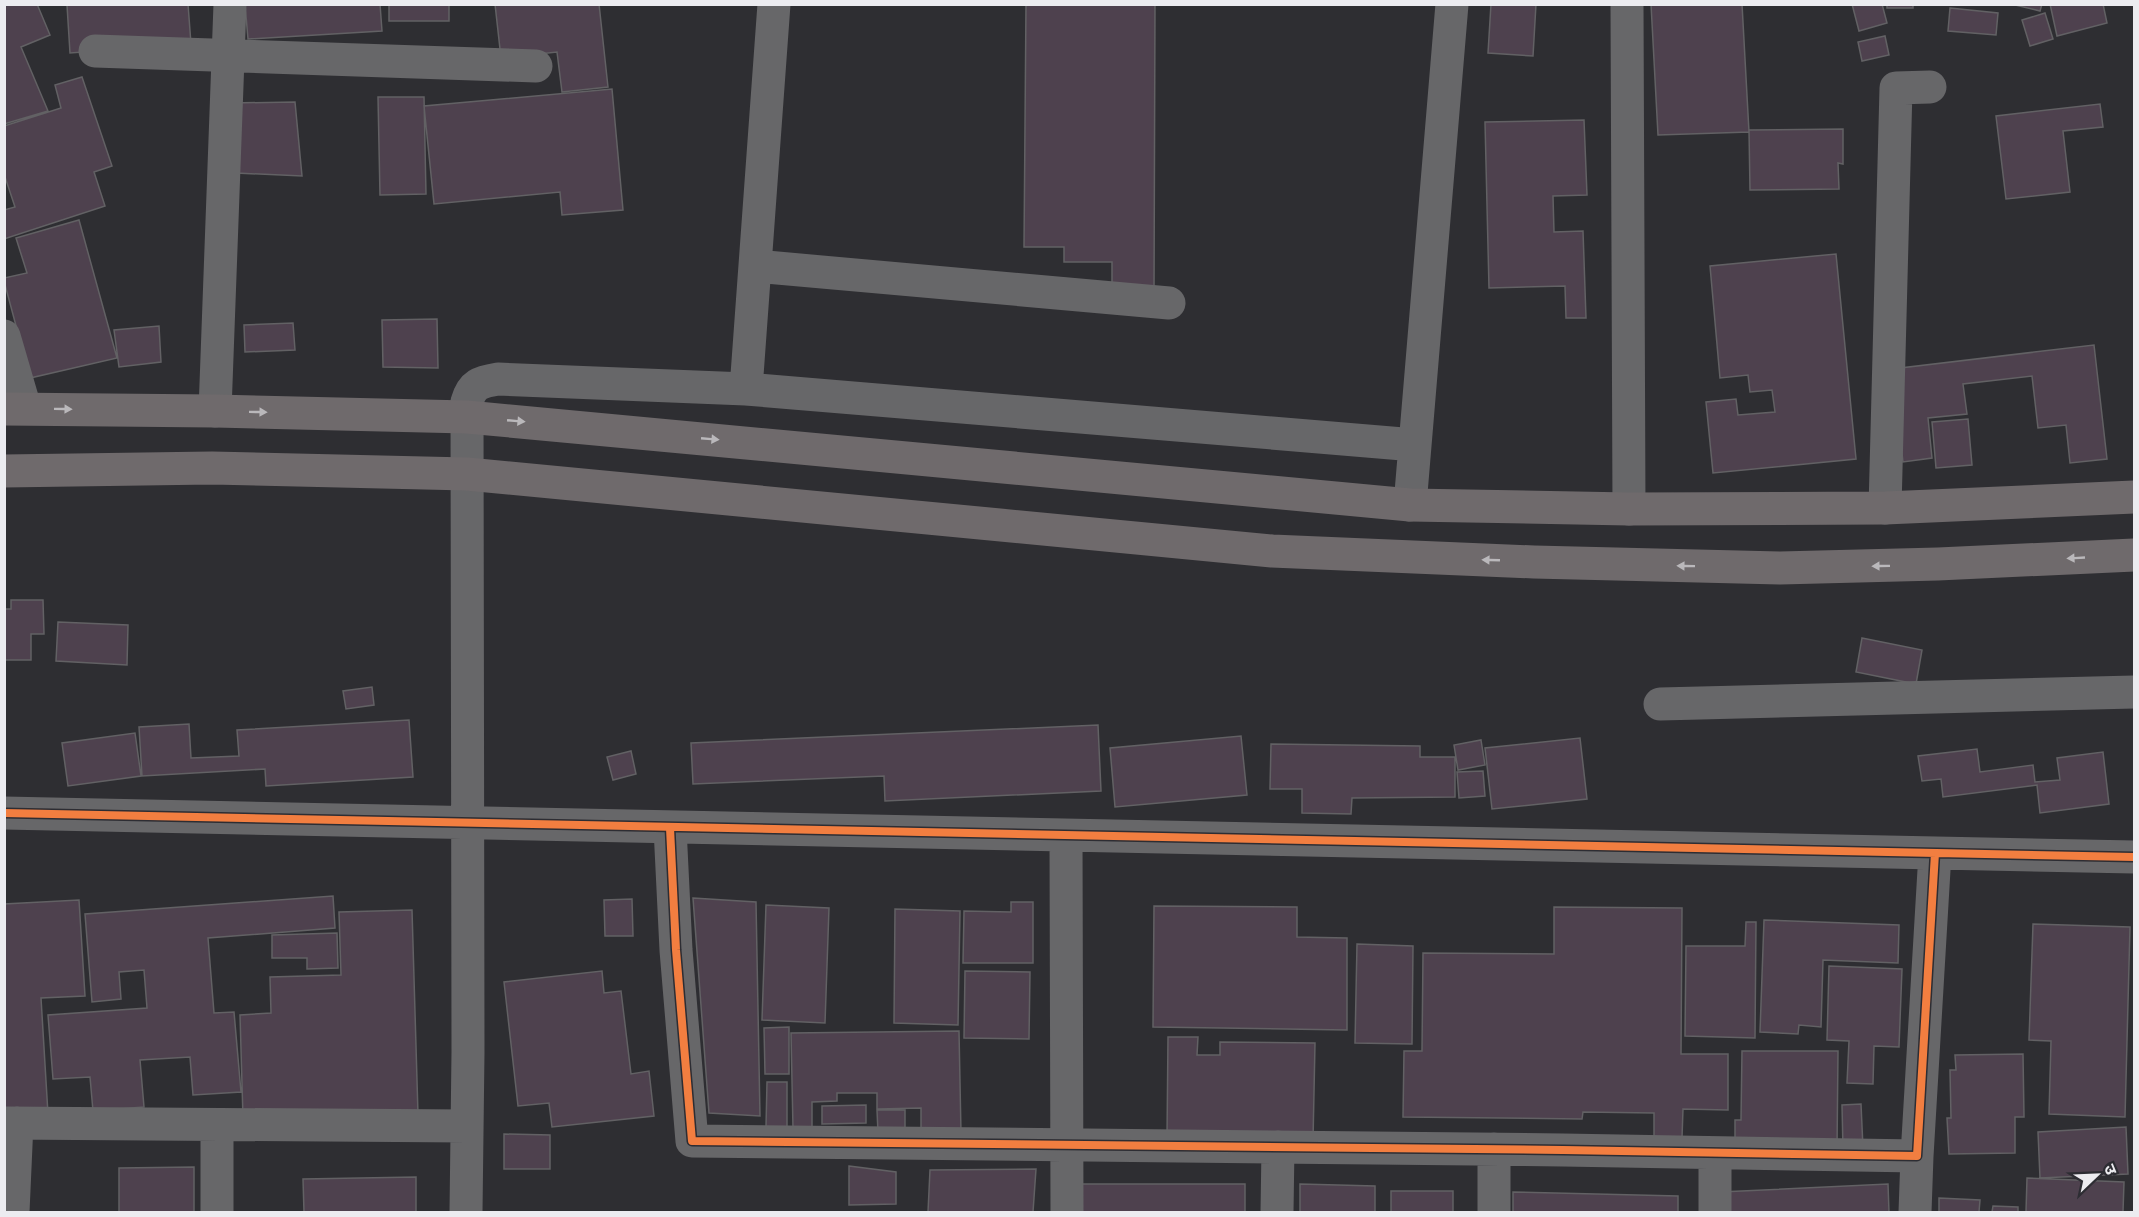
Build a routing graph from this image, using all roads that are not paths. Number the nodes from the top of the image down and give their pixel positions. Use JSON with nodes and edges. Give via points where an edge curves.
{"nodes":[{"id":1,"x":230,"y":4,"type":"edge"},
{"id":2,"x":774,"y":4,"type":"edge"},
{"id":3,"x":1452,"y":4,"type":"edge"},
{"id":4,"x":1627,"y":4,"type":"edge"},
{"id":5,"x":95,"y":51,"type":"dead end"},
{"id":6,"x":230,"y":54,"type":"junction"},
{"id":7,"x":536,"y":66,"type":"dead end"},
{"id":8,"x":1930,"y":87,"type":"dead end"},
{"id":9,"x":755,"y":267,"type":"junction"},
{"id":10,"x":1169,"y":303,"type":"dead end"},
{"id":11,"x":4,"y":336,"type":"edge"},
{"id":12,"x":746,"y":389,"type":"junction"},
{"id":13,"x":15,"y":409,"type":"edge"},
{"id":14,"x":215,"y":411,"type":"junction"},
{"id":15,"x":467,"y":417,"type":"junction"},
{"id":16,"x":1415,"y":445,"type":"junction"},
{"id":17,"x":4,"y":471,"type":"edge"},
{"id":18,"x":467,"y":474,"type":"junction"},
{"id":19,"x":2134,"y":497,"type":"edge"},
{"id":20,"x":1410,"y":505,"type":"junction"},
{"id":21,"x":1885,"y":508,"type":"junction"},
{"id":22,"x":1629,"y":509,"type":"junction"},
{"id":23,"x":2134,"y":555,"type":"edge"},
{"id":24,"x":2134,"y":692,"type":"edge"},
{"id":25,"x":1660,"y":704,"type":"dead end"},
{"id":26,"x":4,"y":813,"type":"edge"},
{"id":27,"x":467,"y":824,"type":"junction"},
{"id":28,"x":670,"y":828,"type":"junction"},
{"id":29,"x":1066,"y":836,"type":"junction"},
{"id":30,"x":1935,"y":853,"type":"junction"},
{"id":31,"x":2134,"y":857,"type":"edge"},
{"id":32,"x":11,"y":1123,"type":"edge"},
{"id":33,"x":218,"y":1125,"type":"junction"},
{"id":34,"x":467,"y":1126,"type":"junction"},
{"id":35,"x":1067,"y":1145,"type":"junction"},
{"id":36,"x":1278,"y":1147,"type":"junction"},
{"id":37,"x":1494,"y":1149,"type":"junction"},
{"id":38,"x":1715,"y":1153,"type":"junction"},
{"id":39,"x":1917,"y":1156,"type":"junction"},
{"id":40,"x":13,"y":1212,"type":"edge"},
{"id":41,"x":217,"y":1212,"type":"edge"},
{"id":42,"x":465,"y":1212,"type":"edge"},
{"id":43,"x":1067,"y":1212,"type":"edge"},
{"id":44,"x":1277,"y":1212,"type":"edge"},
{"id":45,"x":1494,"y":1212,"type":"edge"},
{"id":46,"x":1715,"y":1212,"type":"edge"},
{"id":47,"x":1915,"y":1212,"type":"edge"}],
"edges":[{"from":1,"to":6,"type":"street"},
{"from":2,"to":9,"type":"street"},
{"from":3,"to":16,"type":"street"},
{"from":4,"to":22,"type":"street"},
{"from":5,"to":6,"type":"street"},
{"from":6,"to":7,"type":"street"},
{"from":6,"to":14,"type":"street"},
{"from":8,"to":21,"type":"street","via":[[1896,88]]},
{"from":9,"to":10,"type":"street"},
{"from":9,"to":12,"type":"street"},
{"from":11,"to":13,"type":"street"},
{"from":12,"to":15,"type":"street","via":[[498,379],[482,381],[470,390]]},
{"from":12,"to":16,"type":"street"},
{"from":13,"to":14,"type":"main road","one_way":true},
{"from":14,"to":15,"type":"main road","one_way":true},
{"from":15,"to":18,"type":"street"},
{"from":15,"to":20,"type":"main road","one_way":true},
{"from":16,"to":20,"type":"street"},
{"from":17,"to":18,"type":"main road","via":[[212,468]]},
{"from":23,"to":18,"type":"main road","one_way":true,"via":[[1780,568],[1272,551]]},
{"from":18,"to":27,"type":"street"},
{"from":19,"to":21,"type":"main road"},
{"from":20,"to":22,"type":"main road"},
{"from":21,"to":22,"type":"main road"},
{"from":24,"to":25,"type":"street"},
{"from":26,"to":27,"type":"street"},
{"from":27,"to":28,"type":"street"},
{"from":27,"to":34,"type":"street"},
{"from":28,"to":29,"type":"street"},
{"from":28,"to":35,"type":"street","via":[[692,1141]]},
{"from":29,"to":30,"type":"street"},
{"from":29,"to":35,"type":"street"},
{"from":30,"to":31,"type":"street"},
{"from":30,"to":39,"type":"street"},
{"from":32,"to":33,"type":"street"},
{"from":32,"to":40,"type":"street"},
{"from":33,"to":34,"type":"street"},
{"from":33,"to":41,"type":"street"},
{"from":34,"to":42,"type":"street"},
{"from":35,"to":36,"type":"street"},
{"from":35,"to":43,"type":"street"},
{"from":36,"to":37,"type":"street"},
{"from":36,"to":44,"type":"street"},
{"from":37,"to":38,"type":"street"},
{"from":37,"to":45,"type":"street"},
{"from":38,"to":39,"type":"street"},
{"from":38,"to":46,"type":"street"},
{"from":39,"to":47,"type":"street"}]}
